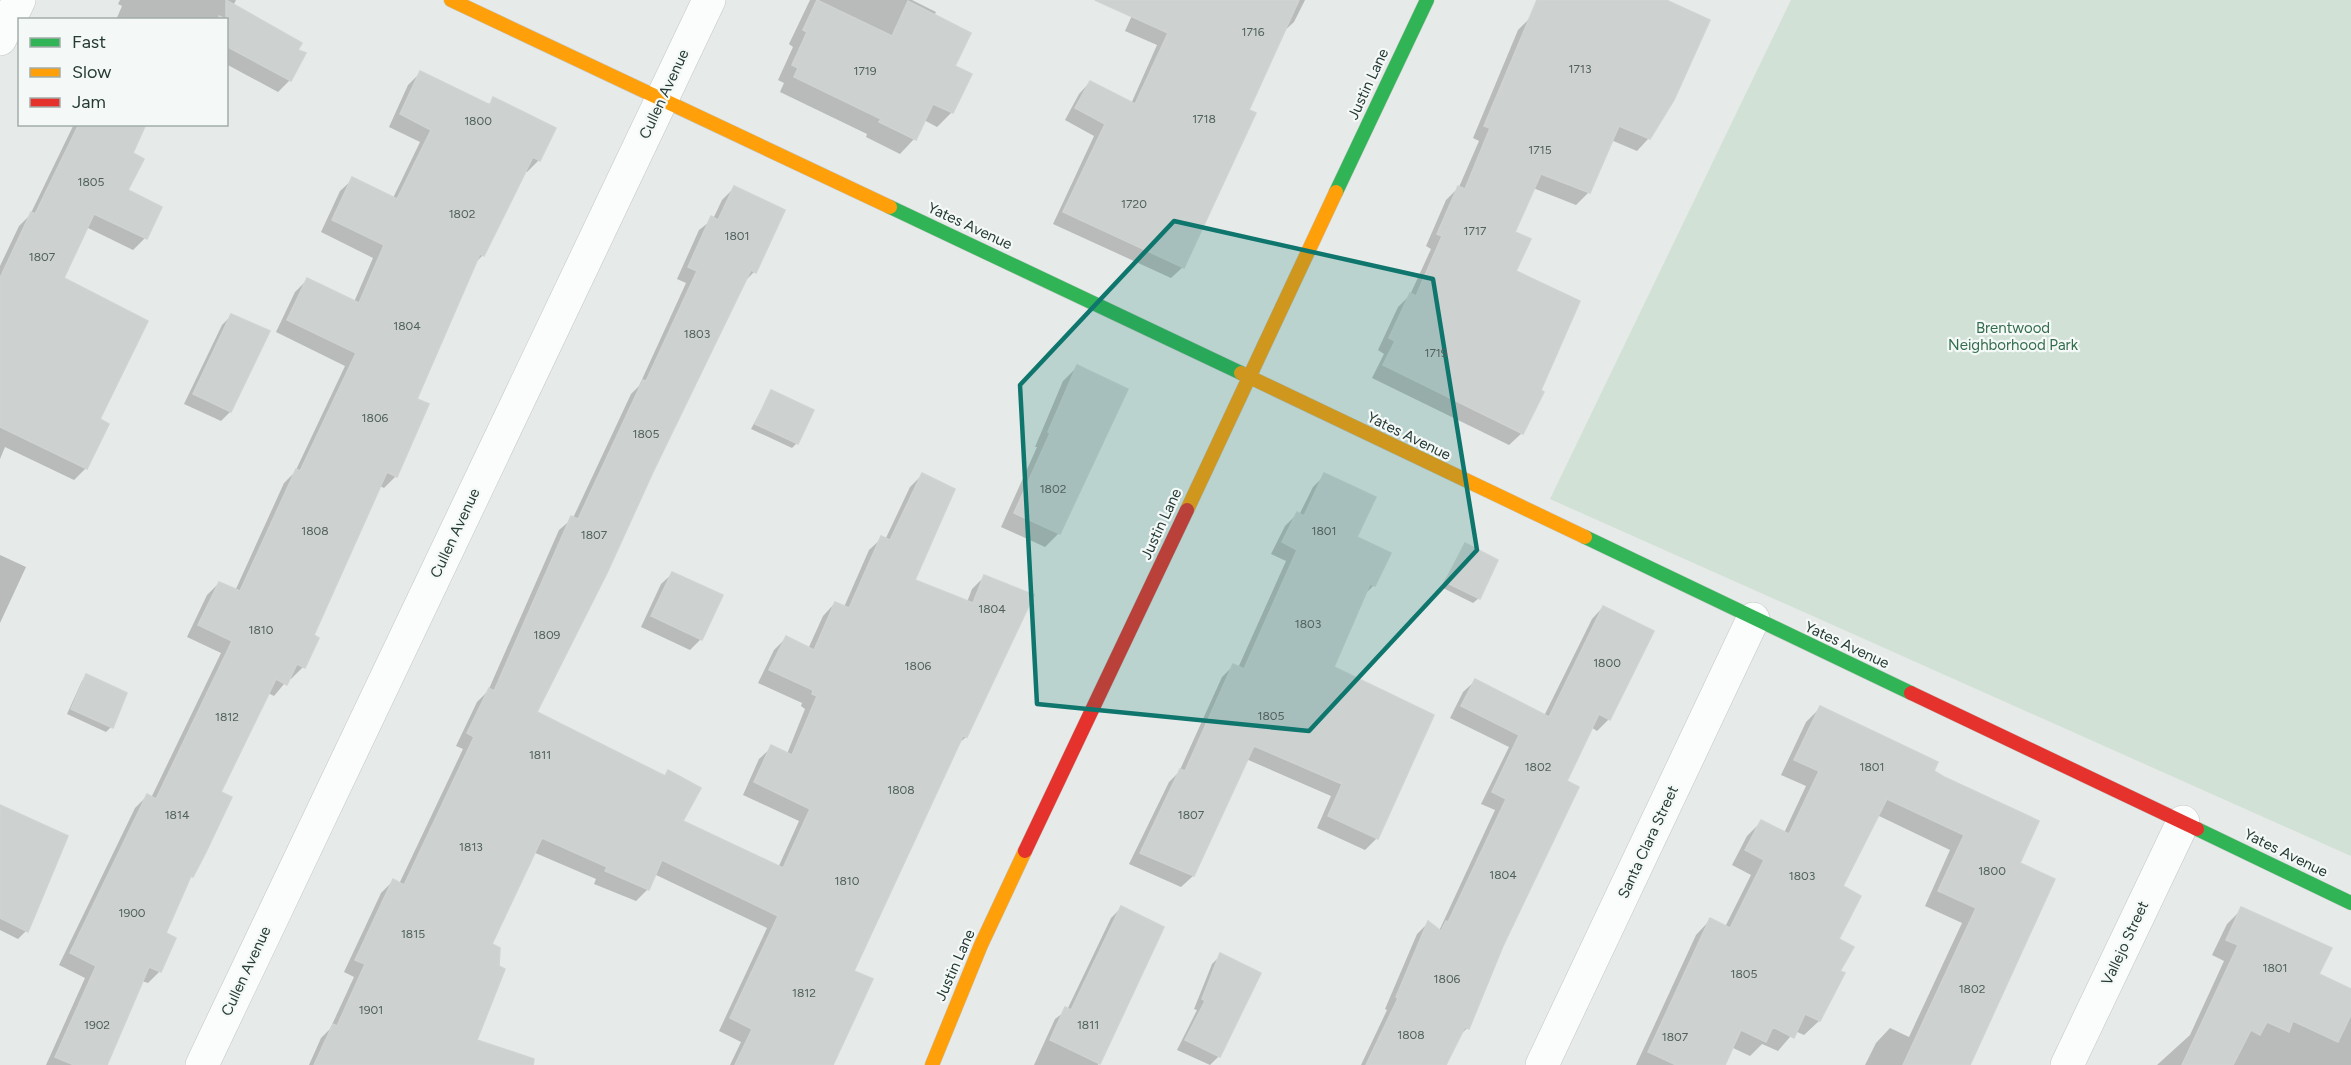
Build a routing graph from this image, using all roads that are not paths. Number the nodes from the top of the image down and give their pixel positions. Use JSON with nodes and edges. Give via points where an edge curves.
{"nodes":[{"id":1,"x":18,"y":0,"type":"edge"},
{"id":2,"x":451,"y":0,"type":"edge"},
{"id":3,"x":709,"y":0,"type":"edge"},
{"id":4,"x":1426,"y":0,"type":"edge"},
{"id":5,"x":0,"y":39,"type":"edge"},
{"id":6,"x":662,"y":99,"type":"junction"},
{"id":7,"x":1248,"y":376,"type":"junction"},
{"id":8,"x":1753,"y":619,"type":"junction"},
{"id":9,"x":2183,"y":822,"type":"junction"},
{"id":10,"x":2351,"y":903,"type":"edge"},
{"id":11,"x":202,"y":1065,"type":"edge"},
{"id":12,"x":932,"y":1065,"type":"edge"},
{"id":13,"x":1542,"y":1065,"type":"edge"},
{"id":14,"x":2067,"y":1065,"type":"edge"}],
"edges":[{"from":1,"to":5,"type":"street"},
{"from":2,"to":6,"type":"street","name":"Yates Avenue"},
{"from":3,"to":6,"type":"street","name":"Cullen Avenue"},
{"from":4,"to":7,"type":"street","name":"Justin Lane"},
{"from":6,"to":7,"type":"street","name":"Yates Avenue"},
{"from":6,"to":11,"type":"street","name":"Cullen Avenue"},
{"from":7,"to":8,"type":"street","name":"Yates Avenue"},
{"from":7,"to":12,"type":"street","name":"Justin Lane","via":[[981,945]]},
{"from":8,"to":9,"type":"street","name":"Yates Avenue"},
{"from":8,"to":13,"type":"street","name":"Santa Clara Street"},
{"from":9,"to":10,"type":"street","name":"Yates Avenue"},
{"from":9,"to":14,"type":"street","name":"Vallejo Street"}]}
